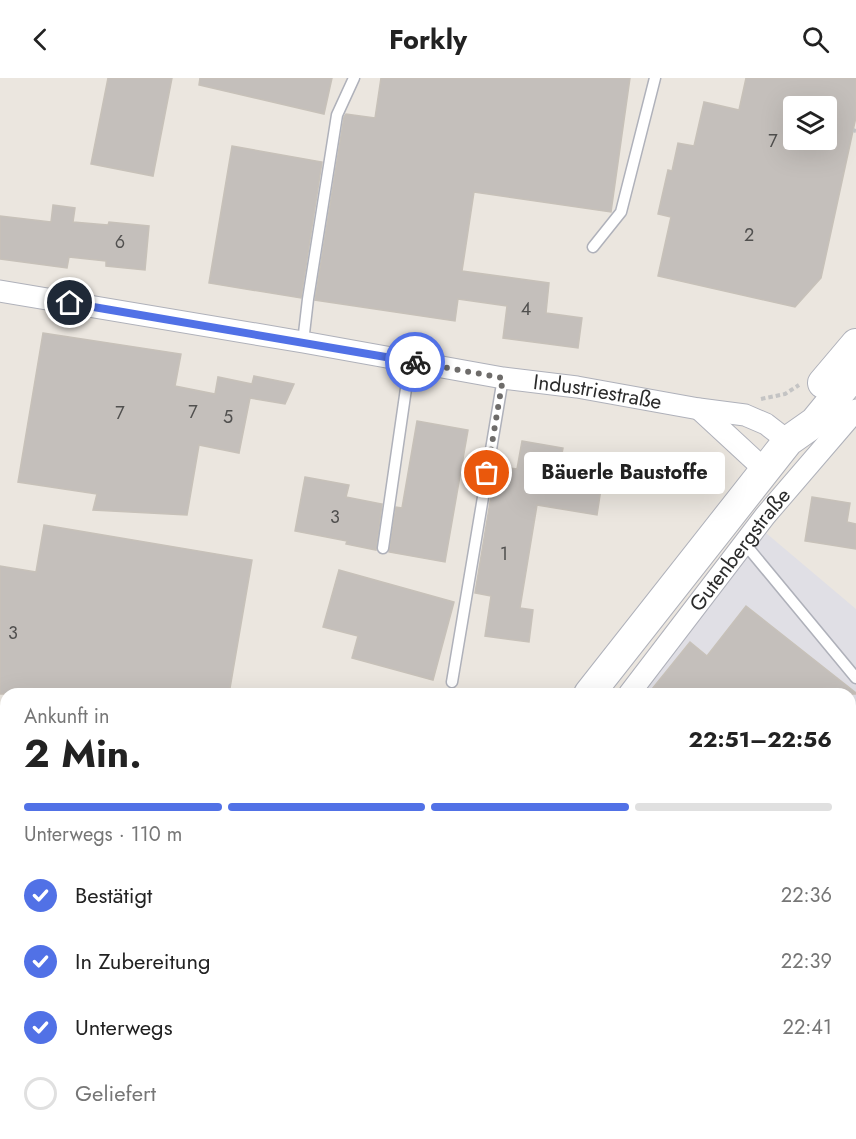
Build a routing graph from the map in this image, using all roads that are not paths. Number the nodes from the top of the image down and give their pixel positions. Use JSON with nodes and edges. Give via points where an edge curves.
{"nodes":[{"id":1,"x":354,"y":78,"type":"edge"},
{"id":2,"x":655,"y":78,"type":"edge"},
{"id":3,"x":593,"y":247,"type":"dead end"},
{"id":4,"x":0,"y":291,"type":"edge"},
{"id":5,"x":303,"y":342,"type":"junction"},
{"id":6,"x":856,"y":344,"type":"edge"},
{"id":7,"x":410,"y":361,"type":"junction"},
{"id":8,"x":856,"y":372,"type":"edge"},
{"id":9,"x":503,"y":378,"type":"junction"},
{"id":10,"x":699,"y":409,"type":"junction"},
{"id":11,"x":853,"y":420,"type":"edge"},
{"id":12,"x":788,"y":441,"type":"junction"},
{"id":13,"x":765,"y":470,"type":"junction"},
{"id":14,"x":745,"y":544,"type":"junction"},
{"id":15,"x":383,"y":548,"type":"dead end"},
{"id":16,"x":856,"y":678,"type":"edge"},
{"id":17,"x":452,"y":682,"type":"dead end"},
{"id":18,"x":594,"y":688,"type":"edge"},
{"id":19,"x":634,"y":688,"type":"edge"}],
"edges":[{"from":1,"to":5,"type":"lane","via":[[337,115]]},
{"from":2,"to":3,"type":"lane","via":[[621,212]]},
{"from":4,"to":5,"type":"street","name":"Industriestraße"},
{"from":5,"to":7,"type":"street","name":"Industriestraße"},
{"from":6,"to":12,"type":"main road","via":[[797,417]]},
{"from":7,"to":9,"type":"street","name":"Industriestraße"},
{"from":7,"to":15,"type":"lane"},
{"from":8,"to":12,"type":"main road","via":[[815,422]]},
{"from":9,"to":10,"type":"street","name":"Industriestraße"},
{"from":9,"to":17,"type":"lane"},
{"from":10,"to":12,"type":"street","name":"Industriestraße","via":[[745,415],[766,424]]},
{"from":10,"to":13,"type":"street"},
{"from":11,"to":14,"type":"street","name":"Gutenbergstraße","via":[[765,516]]},
{"from":12,"to":13,"type":"main road"},
{"from":13,"to":18,"type":"main road"},
{"from":14,"to":16,"type":"lane"},
{"from":14,"to":19,"type":"street","name":"Gutenbergstraße"}]}
